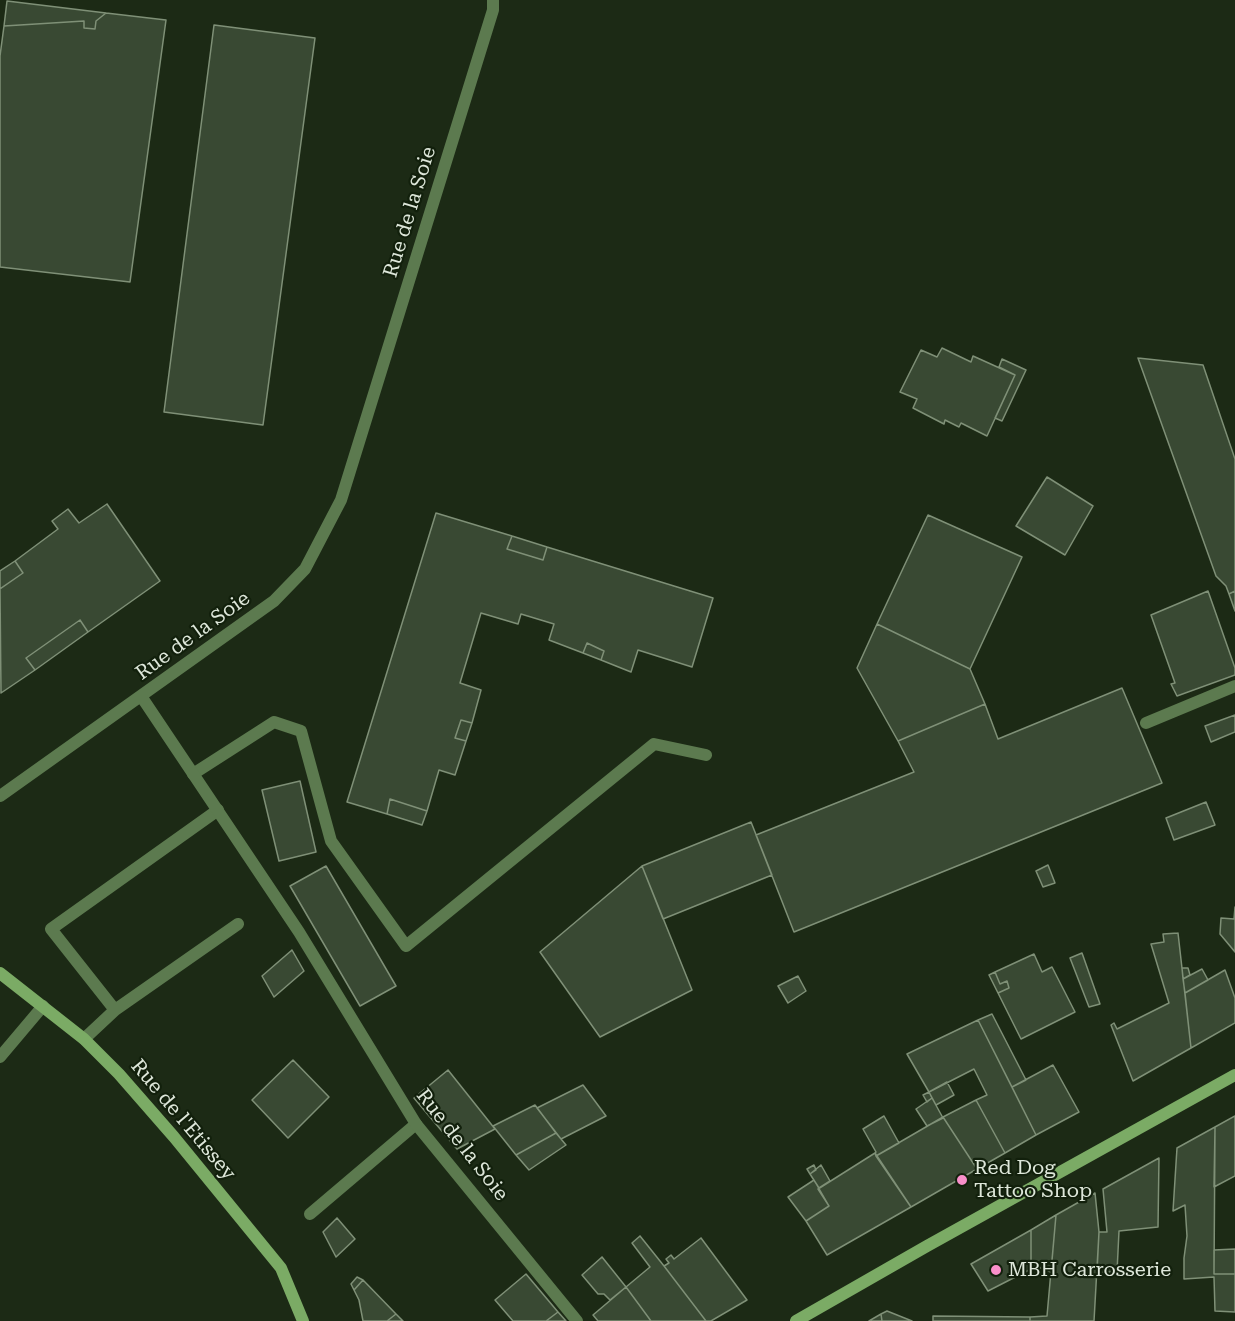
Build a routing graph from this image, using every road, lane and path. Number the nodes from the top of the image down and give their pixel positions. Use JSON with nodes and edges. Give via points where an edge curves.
{"nodes":[{"id":1,"x":494,"y":0,"type":"edge"},
{"id":2,"x":1235,"y":686,"type":"edge"},
{"id":3,"x":141,"y":696,"type":"junction"},
{"id":4,"x":1146,"y":723,"type":"dead end"},
{"id":5,"x":706,"y":755,"type":"dead end"},
{"id":6,"x":194,"y":774,"type":"junction"},
{"id":7,"x":0,"y":796,"type":"edge"},
{"id":8,"x":218,"y":810,"type":"junction"},
{"id":9,"x":238,"y":924,"type":"dead end"},
{"id":10,"x":0,"y":973,"type":"edge"},
{"id":11,"x":43,"y":1006,"type":"junction"},
{"id":12,"x":115,"y":1010,"type":"junction"},
{"id":13,"x":84,"y":1039,"type":"junction"},
{"id":14,"x":0,"y":1057,"type":"edge"},
{"id":15,"x":1235,"y":1075,"type":"edge"},
{"id":16,"x":416,"y":1124,"type":"junction"},
{"id":17,"x":310,"y":1214,"type":"dead end"},
{"id":18,"x":303,"y":1321,"type":"edge"},
{"id":19,"x":577,"y":1321,"type":"edge"},
{"id":20,"x":796,"y":1321,"type":"edge"}],
"edges":[{"from":1,"to":3,"type":"street","name":"Rue de la Soie","via":[[341,500],[305,569],[274,601]]},
{"from":2,"to":4,"type":"street"},
{"from":3,"to":6,"type":"street","name":"Rue de la Soie"},
{"from":3,"to":7,"type":"street"},
{"from":5,"to":6,"type":"street","via":[[654,744],[406,946],[331,841],[301,731],[274,722]]},
{"from":6,"to":8,"type":"street","name":"Rue de la Soie"},
{"from":8,"to":12,"type":"street","via":[[51,929]]},
{"from":8,"to":16,"type":"street","name":"Rue de la Soie","via":[[299,932]]},
{"from":9,"to":12,"type":"street"},
{"from":10,"to":11,"type":"street","name":"Rue de l'Etissey"},
{"from":11,"to":13,"type":"street","name":"Rue de l'Etissey"},
{"from":11,"to":14,"type":"street"},
{"from":12,"to":13,"type":"street"},
{"from":13,"to":18,"type":"street","name":"Rue de l'Etissey","via":[[174,1137],[281,1268]]},
{"from":15,"to":20,"type":"street"},
{"from":16,"to":17,"type":"street"},
{"from":16,"to":19,"type":"street","name":"Rue de la Soie"}]}
